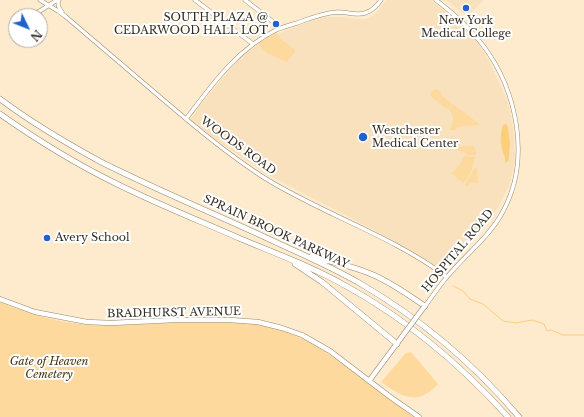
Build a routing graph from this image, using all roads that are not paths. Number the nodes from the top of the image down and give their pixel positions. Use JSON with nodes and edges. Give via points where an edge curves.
{"nodes":[{"id":1,"x":40,"y":0,"type":"edge"},
{"id":2,"x":58,"y":0,"type":"edge"},
{"id":3,"x":195,"y":0,"type":"edge"},
{"id":4,"x":245,"y":0,"type":"edge"},
{"id":5,"x":381,"y":0,"type":"edge"},
{"id":6,"x":436,"y":0,"type":"edge"},
{"id":7,"x":49,"y":5,"type":"junction"},
{"id":8,"x":44,"y":8,"type":"edge"},
{"id":9,"x":65,"y":16,"type":"junction"},
{"id":10,"x":278,"y":29,"type":"junction"},
{"id":11,"x":253,"y":44,"type":"junction"},
{"id":12,"x":0,"y":99,"type":"edge"},
{"id":13,"x":0,"y":114,"type":"edge"},
{"id":14,"x":186,"y":119,"type":"junction"},
{"id":15,"x":295,"y":251,"type":"junction"},
{"id":16,"x":280,"y":255,"type":"junction"},
{"id":17,"x":447,"y":277,"type":"junction"},
{"id":18,"x":0,"y":299,"type":"edge"},
{"id":19,"x":425,"y":307,"type":"junction"},
{"id":20,"x":397,"y":343,"type":"junction"},
{"id":21,"x":369,"y":381,"type":"junction"},
{"id":22,"x":419,"y":417,"type":"edge"},
{"id":23,"x":508,"y":417,"type":"edge"},
{"id":24,"x":519,"y":417,"type":"edge"}],
"edges":[{"from":1,"to":7,"type":"street","name":"WOODS ROAD"},
{"from":2,"to":7,"type":"street"},
{"from":2,"to":9,"type":"street","via":[[58,6]]},
{"from":3,"to":11,"type":"street"},
{"from":4,"to":10,"type":"street","via":[[276,24]]},
{"from":5,"to":10,"type":"street","via":[[374,9],[363,14],[326,14]]},
{"from":6,"to":17,"type":"street","name":"HOSPITAL ROAD","via":[[468,27],[490,56],[508,94],[515,118],[518,150],[515,182],[504,209],[493,226]]},
{"from":7,"to":8,"type":"street"},
{"from":7,"to":9,"type":"street","name":"WOODS ROAD"},
{"from":9,"to":14,"type":"street","name":"WOODS ROAD"},
{"from":10,"to":11,"type":"street"},
{"from":11,"to":14,"type":"street","via":[[230,64]]},
{"from":12,"to":15,"type":"highway","name":"SPRAIN BROOK PARKWAY","via":[[101,162]]},
{"from":13,"to":16,"type":"highway","name":"SPRAIN BROOK PARKWAY","via":[[55,150],[110,181]]},
{"from":14,"to":17,"type":"street","name":"WOODS ROAD","via":[[264,177],[405,250]]},
{"from":15,"to":19,"type":"highway","via":[[367,272],[393,285]]},
{"from":15,"to":24,"type":"highway","name":"SPRAIN BROOK PARKWAY","via":[[361,284],[419,322],[472,366]]},
{"from":16,"to":20,"type":"highway","via":[[313,275]]},
{"from":16,"to":23,"type":"highway","name":"SPRAIN BROOK PARKWAY","via":[[347,286],[405,323],[459,367]]},
{"from":17,"to":19,"type":"street","name":"HOSPITAL ROAD"},
{"from":18,"to":21,"type":"main road","name":"BRADHURST AVENUE","via":[[35,312],[87,322],[189,319],[270,324],[312,340]]},
{"from":19,"to":20,"type":"main road","name":"HOSPITAL ROAD","bridge":true},
{"from":20,"to":21,"type":"main road","name":"HOSPITAL ROAD"},
{"from":21,"to":22,"type":"main road","name":"BRADHURST AVENUE"}]}
